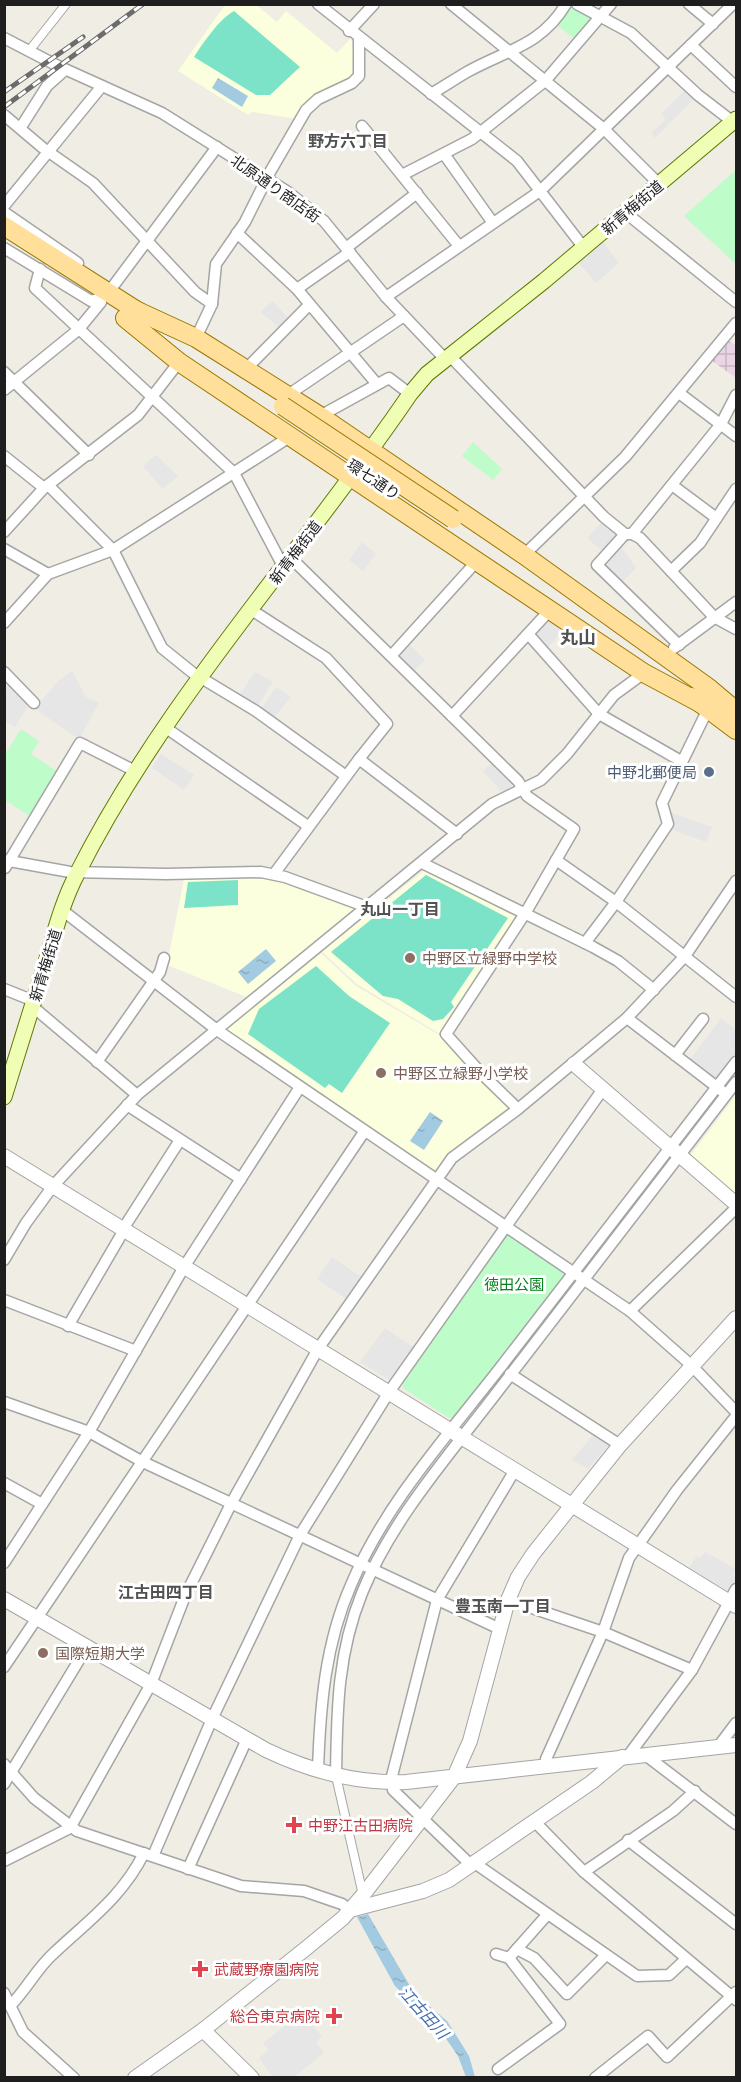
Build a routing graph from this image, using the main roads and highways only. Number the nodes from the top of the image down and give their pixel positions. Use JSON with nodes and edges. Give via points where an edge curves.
{"nodes":[{"id":1,"x":735,"y":120,"type":"edge"},
{"id":2,"x":4,"y":226,"type":"edge"},
{"id":3,"x":4,"y":239,"type":"edge"},
{"id":4,"x":102,"y":296,"type":"junction"},
{"id":5,"x":128,"y":313,"type":"junction"},
{"id":6,"x":283,"y":406,"type":"junction"},
{"id":7,"x":371,"y":449,"type":"junction"},
{"id":8,"x":351,"y":476,"type":"junction"},
{"id":9,"x":450,"y":523,"type":"junction"},
{"id":10,"x":704,"y":706,"type":"junction"},
{"id":11,"x":736,"y":711,"type":"edge"},
{"id":12,"x":736,"y":730,"type":"edge"},
{"id":13,"x":4,"y":1096,"type":"edge"}],
"edges":[{"from":1,"to":7,"type":"main road","name":"新青梅街道","via":[[427,374]]},
{"from":2,"to":4,"type":"main road","name":"環七通り"},
{"from":3,"to":4,"type":"main road","name":"環七通り"},
{"from":4,"to":5,"type":"main road","name":"環七通り"},
{"from":5,"to":6,"type":"main road","name":"環七通り"},
{"from":5,"to":6,"type":"main road","via":[[196,338],[246,369]]},
{"from":5,"to":8,"type":"main road","via":[[179,362]]},
{"from":6,"to":7,"type":"main road","via":[[320,416]]},
{"from":6,"to":9,"type":"main road","name":"環七通り","bridge":true},
{"from":7,"to":8,"type":"main road","name":"新青梅街道"},
{"from":7,"to":11,"type":"main road","via":[[672,651]]},
{"from":8,"to":10,"type":"main road","via":[[644,673]]},
{"from":8,"to":13,"type":"main road","name":"新青梅街道","via":[[200,677],[74,872]]},
{"from":9,"to":10,"type":"main road","name":"環七通り"},
{"from":9,"to":11,"type":"main road","name":"環七通り"},
{"from":10,"to":12,"type":"main road","name":"環七通り"}]}
